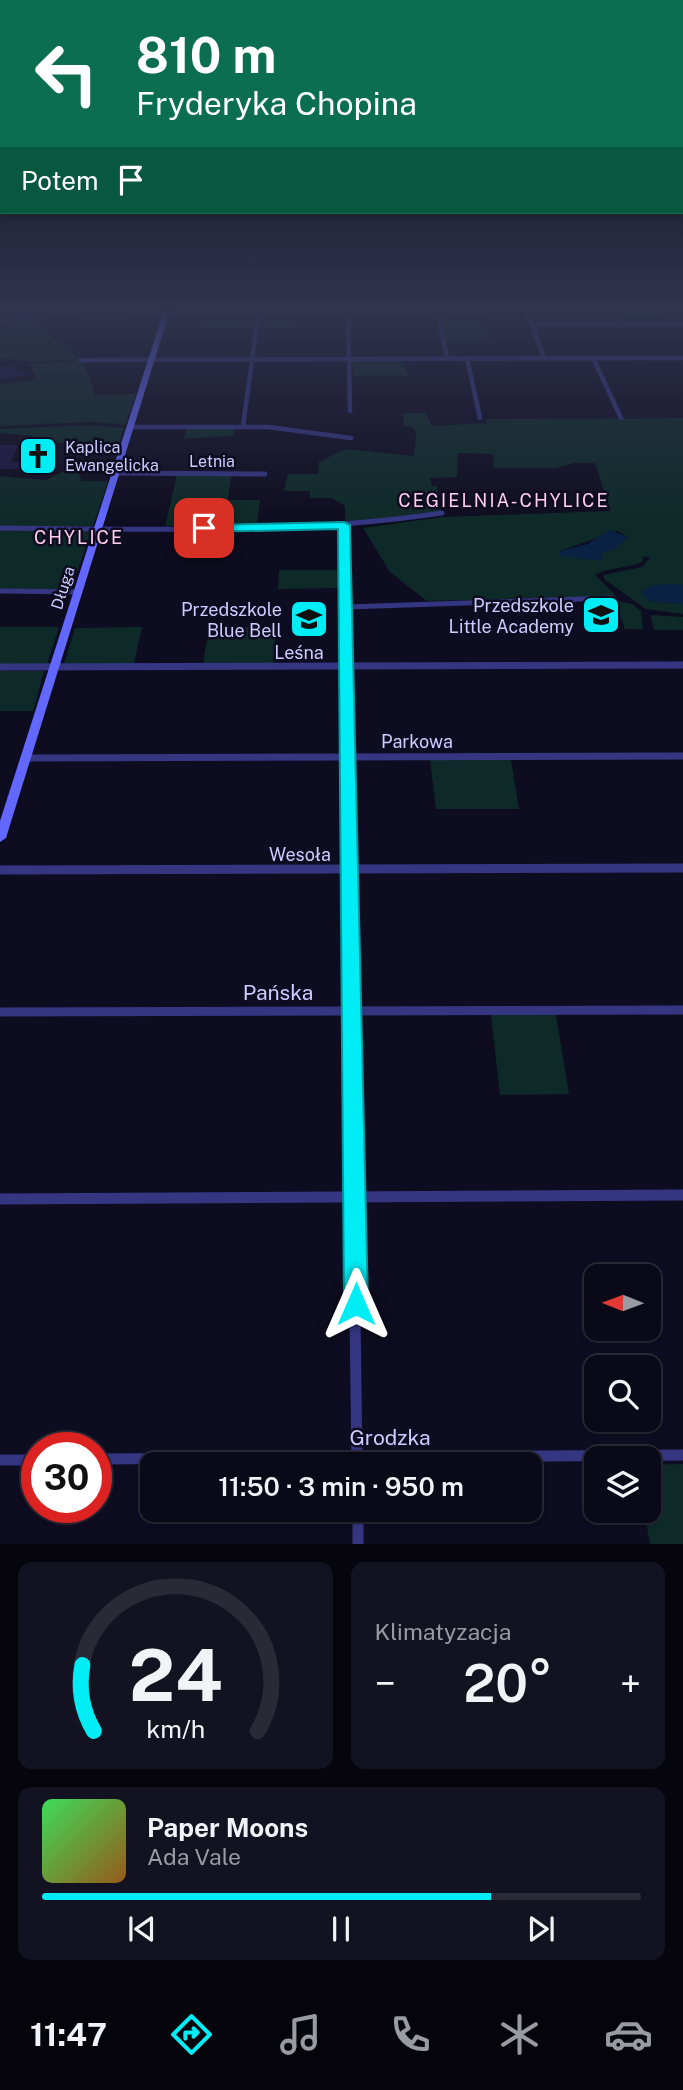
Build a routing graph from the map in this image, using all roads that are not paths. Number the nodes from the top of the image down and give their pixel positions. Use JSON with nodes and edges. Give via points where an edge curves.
{"nodes":[{"id":1,"x":147,"y":379,"type":"edge"},
{"id":2,"x":249,"y":379,"type":"edge"},
{"id":3,"x":349,"y":379,"type":"edge"},
{"id":4,"x":472,"y":379,"type":"edge"},
{"id":5,"x":603,"y":379,"type":"edge"},
{"id":6,"x":350,"y":411,"type":"dead end"},
{"id":7,"x":480,"y":418,"type":"dead end"},
{"id":8,"x":621,"y":418,"type":"dead end"},
{"id":9,"x":243,"y":426,"type":"junction"},
{"id":10,"x":131,"y":427,"type":"junction"},
{"id":11,"x":351,"y":438,"type":"dead end"},
{"id":12,"x":116,"y":473,"type":"junction"},
{"id":13,"x":265,"y":474,"type":"dead end"},
{"id":14,"x":442,"y":513,"type":"dead end"},
{"id":15,"x":344,"y":525,"type":"junction"},
{"id":16,"x":0,"y":528,"type":"edge"},
{"id":17,"x":99,"y":528,"type":"junction"},
{"id":18,"x":0,"y":592,"type":"edge"},
{"id":19,"x":78,"y":592,"type":"junction"},
{"id":20,"x":611,"y":598,"type":"dead end"},
{"id":21,"x":347,"y":607,"type":"junction"},
{"id":22,"x":683,"y":665,"type":"edge"},
{"id":23,"x":347,"y":666,"type":"junction"},
{"id":24,"x":0,"y":667,"type":"edge"},
{"id":25,"x":55,"y":667,"type":"junction"},
{"id":26,"x":683,"y":756,"type":"edge"},
{"id":27,"x":349,"y":757,"type":"junction"},
{"id":28,"x":26,"y":758,"type":"junction"},
{"id":29,"x":0,"y":838,"type":"edge"},
{"id":30,"x":683,"y":868,"type":"edge"},
{"id":31,"x":0,"y":870,"type":"edge"},
{"id":32,"x":351,"y":870,"type":"junction"},
{"id":33,"x":353,"y":1010,"type":"junction"},
{"id":34,"x":683,"y":1010,"type":"edge"},
{"id":35,"x":0,"y":1012,"type":"edge"},
{"id":36,"x":683,"y":1195,"type":"edge"},
{"id":37,"x":355,"y":1196,"type":"junction"},
{"id":38,"x":0,"y":1199,"type":"edge"},
{"id":39,"x":357,"y":1452,"type":"edge"},
{"id":40,"x":683,"y":1455,"type":"edge"},
{"id":41,"x":542,"y":1458,"type":"edge"},
{"id":42,"x":112,"y":1459,"type":"edge"},
{"id":43,"x":140,"y":1459,"type":"edge"},
{"id":44,"x":0,"y":1460,"type":"edge"},
{"id":45,"x":21,"y":1460,"type":"edge"},
{"id":46,"x":358,"y":1522,"type":"edge"},
{"id":47,"x":358,"y":1544,"type":"edge"}],
"edges":[{"from":1,"to":10,"type":"street","name":"Długa"},
{"from":2,"to":9,"type":"street"},
{"from":3,"to":6,"type":"street"},
{"from":4,"to":7,"type":"street"},
{"from":5,"to":8,"type":"street"},
{"from":9,"to":10,"type":"street"},
{"from":9,"to":11,"type":"street"},
{"from":10,"to":12,"type":"street","name":"Długa"},
{"from":12,"to":13,"type":"street","name":"Letnia"},
{"from":12,"to":17,"type":"street","name":"Długa"},
{"from":14,"to":15,"type":"street"},
{"from":15,"to":17,"type":"street"},
{"from":15,"to":21,"type":"street"},
{"from":16,"to":17,"type":"street"},
{"from":17,"to":19,"type":"street","name":"Długa"},
{"from":18,"to":19,"type":"street"},
{"from":19,"to":25,"type":"street","name":"Długa"},
{"from":20,"to":21,"type":"street"},
{"from":21,"to":23,"type":"street"},
{"from":22,"to":23,"type":"street","name":"Leśna"},
{"from":23,"to":25,"type":"street","name":"Leśna"},
{"from":23,"to":27,"type":"street"},
{"from":24,"to":25,"type":"street","name":"Leśna"},
{"from":25,"to":28,"type":"street","name":"Długa"},
{"from":26,"to":27,"type":"street","name":"Parkowa"},
{"from":27,"to":28,"type":"street","name":"Parkowa"},
{"from":27,"to":32,"type":"street"},
{"from":28,"to":29,"type":"street","name":"Długa"},
{"from":30,"to":32,"type":"street","name":"Wesoła"},
{"from":31,"to":32,"type":"street","name":"Wesoła"},
{"from":32,"to":33,"type":"street"},
{"from":33,"to":34,"type":"street","name":"Pańska"},
{"from":33,"to":35,"type":"street","name":"Pańska"},
{"from":33,"to":37,"type":"street"},
{"from":36,"to":37,"type":"street"},
{"from":37,"to":38,"type":"street"},
{"from":37,"to":39,"type":"street"},
{"from":40,"to":41,"type":"street","name":"Grodzka"},
{"from":42,"to":43,"type":"street","name":"Grodzka"},
{"from":44,"to":45,"type":"street"},
{"from":46,"to":47,"type":"street"}]}
